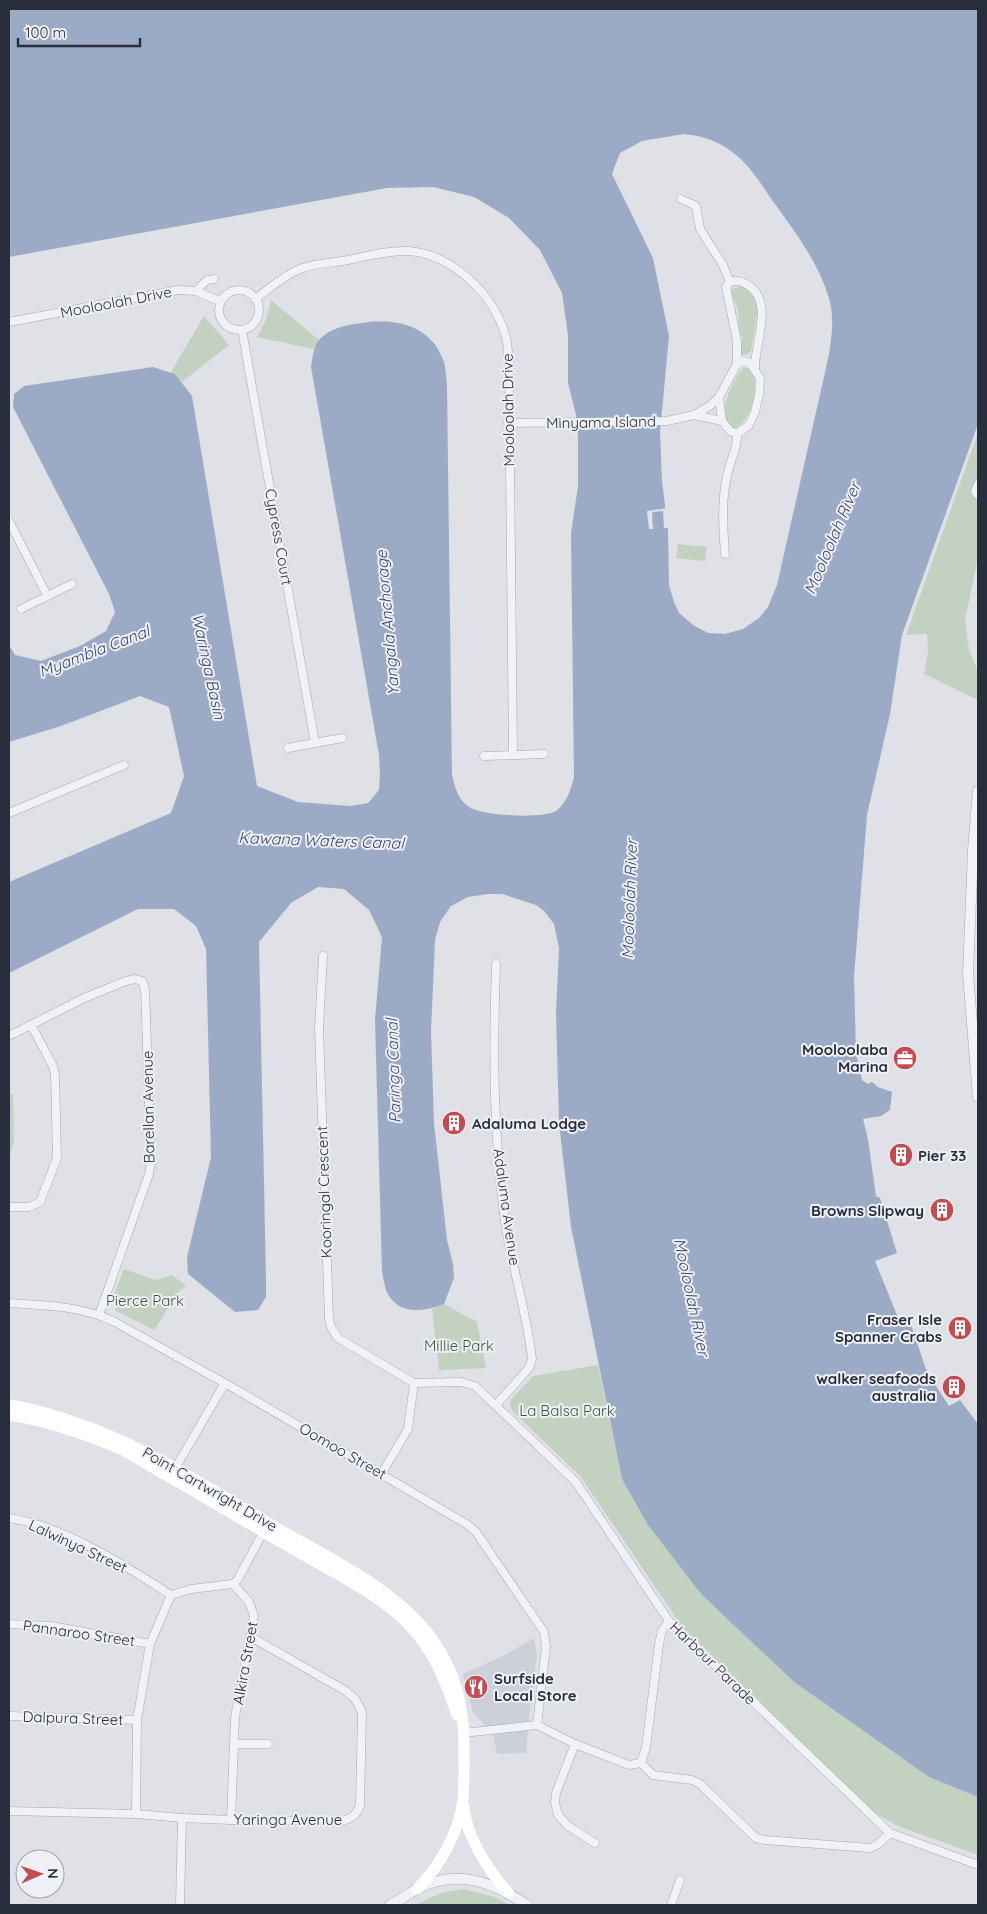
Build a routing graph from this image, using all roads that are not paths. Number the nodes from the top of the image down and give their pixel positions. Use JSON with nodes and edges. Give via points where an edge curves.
{"nodes":[{"id":1,"x":681,"y":199,"type":"dead end"},
{"id":2,"x":214,"y":279,"type":"dead end"},
{"id":3,"x":730,"y":282,"type":"junction"},
{"id":4,"x":196,"y":291,"type":"junction"},
{"id":5,"x":256,"y":299,"type":"junction"},
{"id":6,"x":221,"y":302,"type":"junction"},
{"id":7,"x":9,"y":322,"type":"edge"},
{"id":8,"x":242,"y":330,"type":"junction"},
{"id":9,"x":737,"y":364,"type":"junction"},
{"id":10,"x":755,"y":369,"type":"junction"},
{"id":11,"x":719,"y":397,"type":"junction"},
{"id":12,"x":694,"y":414,"type":"junction"},
{"id":13,"x":722,"y":421,"type":"junction"},
{"id":14,"x":508,"y":423,"type":"junction"},
{"id":15,"x":737,"y":434,"type":"junction"},
{"id":16,"x":978,"y":484,"type":"edge"},
{"id":17,"x":978,"y":495,"type":"edge"},
{"id":18,"x":9,"y":520,"type":"edge"},
{"id":19,"x":725,"y":554,"type":"dead end"},
{"id":20,"x":72,"y":584,"type":"dead end"},
{"id":21,"x":48,"y":595,"type":"junction"},
{"id":22,"x":21,"y":609,"type":"dead end"},
{"id":23,"x":342,"y":738,"type":"dead end"},
{"id":24,"x":315,"y":743,"type":"junction"},
{"id":25,"x":288,"y":748,"type":"dead end"},
{"id":26,"x":513,"y":754,"type":"junction"},
{"id":27,"x":544,"y":754,"type":"dead end"},
{"id":28,"x":484,"y":756,"type":"dead end"},
{"id":29,"x":124,"y":765,"type":"dead end"},
{"id":30,"x":978,"y":791,"type":"edge"},
{"id":31,"x":9,"y":812,"type":"edge"},
{"id":32,"x":323,"y":956,"type":"dead end"},
{"id":33,"x":496,"y":964,"type":"dead end"},
{"id":34,"x":31,"y":1025,"type":"junction"},
{"id":35,"x":9,"y":1036,"type":"edge"},
{"id":36,"x":978,"y":1098,"type":"edge"},
{"id":37,"x":9,"y":1207,"type":"edge"},
{"id":38,"x":9,"y":1303,"type":"edge"},
{"id":39,"x":99,"y":1315,"type":"junction"},
{"id":40,"x":414,"y":1382,"type":"junction"},
{"id":41,"x":225,"y":1383,"type":"junction"},
{"id":42,"x":9,"y":1405,"type":"edge"},
{"id":43,"x":496,"y":1405,"type":"junction"},
{"id":44,"x":9,"y":1415,"type":"edge"},
{"id":45,"x":173,"y":1473,"type":"junction"},
{"id":46,"x":382,"y":1473,"type":"junction"},
{"id":47,"x":9,"y":1518,"type":"edge"},
{"id":48,"x":266,"y":1527,"type":"junction"},
{"id":49,"x":233,"y":1584,"type":"junction"},
{"id":50,"x":171,"y":1595,"type":"junction"},
{"id":51,"x":669,"y":1621,"type":"junction"},
{"id":52,"x":9,"y":1624,"type":"edge"},
{"id":53,"x":251,"y":1637,"type":"junction"},
{"id":54,"x":150,"y":1644,"type":"junction"},
{"id":55,"x":9,"y":1716,"type":"edge"},
{"id":56,"x":137,"y":1720,"type":"junction"},
{"id":57,"x":537,"y":1725,"type":"junction"},
{"id":58,"x":464,"y":1733,"type":"junction"},
{"id":59,"x":234,"y":1744,"type":"junction"},
{"id":60,"x":268,"y":1744,"type":"dead end"},
{"id":61,"x":575,"y":1744,"type":"junction"},
{"id":62,"x":640,"y":1763,"type":"junction"},
{"id":63,"x":463,"y":1788,"type":"junction"},
{"id":64,"x":9,"y":1811,"type":"edge"},
{"id":65,"x":136,"y":1814,"type":"junction"},
{"id":66,"x":182,"y":1818,"type":"junction"},
{"id":67,"x":231,"y":1820,"type":"junction"},
{"id":68,"x":890,"y":1833,"type":"junction"},
{"id":69,"x":596,"y":1843,"type":"dead end"},
{"id":70,"x":978,"y":1866,"type":"edge"},
{"id":71,"x":680,"y":1880,"type":"dead end"},
{"id":72,"x":416,"y":1889,"type":"junction"},
{"id":73,"x":509,"y":1893,"type":"junction"},
{"id":74,"x":180,"y":1905,"type":"edge"},
{"id":75,"x":390,"y":1905,"type":"edge"},
{"id":76,"x":528,"y":1905,"type":"edge"},
{"id":77,"x":671,"y":1905,"type":"edge"}],
"edges":[{"from":1,"to":3,"type":"street","name":"Minyama Island","via":[[696,206],[700,229]]},
{"from":2,"to":4,"type":"street","via":[[207,280]]},
{"from":3,"to":9,"type":"street","name":"Minyama Island","via":[[726,287],[737,341]]},
{"from":3,"to":10,"type":"street","via":[[744,283],[755,290],[762,304]]},
{"from":4,"to":6,"type":"street","name":"Mooloolah Drive"},
{"from":4,"to":7,"type":"street","name":"Mooloolah Drive","via":[[178,290]]},
{"from":5,"to":6,"type":"street","via":[[237,290]]},
{"from":5,"to":8,"type":"street","via":[[257,318]]},
{"from":5,"to":14,"type":"street","name":"Mooloolah Drive","via":[[300,269],[409,251],[436,258],[474,283],[498,318],[506,338],[509,363]]},
{"from":6,"to":8,"type":"street","via":[[219,308],[223,321],[234,329]]},
{"from":8,"to":24,"type":"street","name":"Cypress Court"},
{"from":9,"to":10,"type":"street","via":[[750,362]]},
{"from":9,"to":11,"type":"street","name":"Minyama Island"},
{"from":10,"to":15,"type":"street","via":[[760,378],[755,412],[749,424]]},
{"from":11,"to":12,"type":"street","name":"Minyama Island"},
{"from":11,"to":13,"type":"street"},
{"from":12,"to":13,"type":"street","name":"Minyama Island"},
{"from":12,"to":14,"type":"street","name":"Minyama Island","via":[[666,421]]},
{"from":13,"to":15,"type":"street","name":"Minyama Island"},
{"from":14,"to":26,"type":"street","name":"Mooloolah Drive"},
{"from":15,"to":19,"type":"street","via":[[738,444],[728,472],[723,521]]},
{"from":16,"to":17,"type":"street","via":[[975,491]]},
{"from":18,"to":21,"type":"street"},
{"from":20,"to":21,"type":"street"},
{"from":21,"to":22,"type":"street"},
{"from":23,"to":24,"type":"street"},
{"from":24,"to":25,"type":"street"},
{"from":26,"to":27,"type":"street"},
{"from":26,"to":28,"type":"street"},
{"from":29,"to":31,"type":"street"},
{"from":30,"to":36,"type":"street","via":[[968,974]]},
{"from":32,"to":40,"type":"street","name":"Kooringal Crescent","via":[[319,1028],[329,1319],[338,1338]]},
{"from":33,"to":43,"type":"street","name":"Adaluma Avenue","via":[[496,1123],[506,1222],[532,1359],[529,1368]]},
{"from":34,"to":35,"type":"street"},
{"from":34,"to":37,"type":"street","via":[[55,1075],[57,1158],[40,1202],[29,1207]]},
{"from":34,"to":39,"type":"street","name":"Barellan Avenue","via":[[126,981],[142,981],[145,989],[150,1168]]},
{"from":38,"to":39,"type":"street","name":"Oomoo Street","via":[[49,1305]]},
{"from":39,"to":41,"type":"street","name":"Oomoo Street"},
{"from":40,"to":43,"type":"street","name":"Harbour Parade","via":[[469,1383]]},
{"from":40,"to":46,"type":"street","via":[[408,1430]]},
{"from":41,"to":45,"type":"street"},
{"from":41,"to":46,"type":"street","name":"Oomoo Street"},
{"from":42,"to":45,"type":"main road","name":"Point Cartwright Drive","via":[[98,1429],[127,1442]]},
{"from":43,"to":51,"type":"street","name":"Harbour Parade","via":[[575,1481]]},
{"from":44,"to":45,"type":"main road","name":"Point Cartwright Drive","via":[[50,1423],[96,1438]]},
{"from":45,"to":48,"type":"main road","name":"Point Cartwright Drive"},
{"from":46,"to":57,"type":"street","name":"Oomoo Street","via":[[476,1532],[544,1632],[546,1647]]},
{"from":47,"to":50,"type":"street","name":"Lalwinya Street","via":[[43,1526],[112,1558]]},
{"from":48,"to":49,"type":"street"},
{"from":48,"to":58,"type":"main road","name":"Point Cartwright Drive","via":[[354,1573],[418,1622],[442,1654],[459,1696]]},
{"from":49,"to":50,"type":"street"},
{"from":49,"to":53,"type":"street","name":"Alkira Street","via":[[253,1608]]},
{"from":50,"to":54,"type":"street"},
{"from":51,"to":62,"type":"street","via":[[659,1644],[646,1748]]},
{"from":51,"to":68,"type":"street","name":"Harbour Parade"},
{"from":52,"to":54,"type":"street","name":"Pannaroo Street","via":[[51,1626]]},
{"from":53,"to":59,"type":"street","name":"Alkira Street","via":[[235,1717]]},
{"from":53,"to":67,"type":"street","name":"Yaringa Avenue","via":[[346,1691],[356,1700],[362,1712],[360,1804],[352,1818],[342,1821]]},
{"from":54,"to":56,"type":"street"},
{"from":55,"to":56,"type":"street","name":"Dalpura Street"},
{"from":56,"to":65,"type":"street"},
{"from":57,"to":58,"type":"street"},
{"from":57,"to":61,"type":"street"},
{"from":58,"to":63,"type":"main road","name":"Point Cartwright Drive"},
{"from":59,"to":60,"type":"street"},
{"from":59,"to":67,"type":"street","name":"Alkira Street"},
{"from":61,"to":62,"type":"street","via":[[629,1764]]},
{"from":61,"to":69,"type":"street","via":[[555,1803],[558,1815],[568,1826]]},
{"from":62,"to":68,"type":"street","via":[[653,1775],[700,1784],[756,1838],[870,1848]]},
{"from":63,"to":72,"type":"main road","name":"Point Cartwright Drive","via":[[458,1818],[443,1855],[432,1873]]},
{"from":63,"to":73,"type":"main road","name":"Point Cartwright Drive","via":[[467,1825],[490,1870]]},
{"from":64,"to":65,"type":"street","name":"Yaringa Avenue"},
{"from":65,"to":66,"type":"street","name":"Yaringa Avenue"},
{"from":66,"to":67,"type":"street","name":"Yaringa Avenue"},
{"from":66,"to":74,"type":"street"},
{"from":68,"to":70,"type":"street","name":"Harbour Parade"},
{"from":71,"to":77,"type":"street"},
{"from":72,"to":73,"type":"street","via":[[458,1879],[483,1882]]},
{"from":72,"to":75,"type":"street"},
{"from":73,"to":76,"type":"street"}]}
